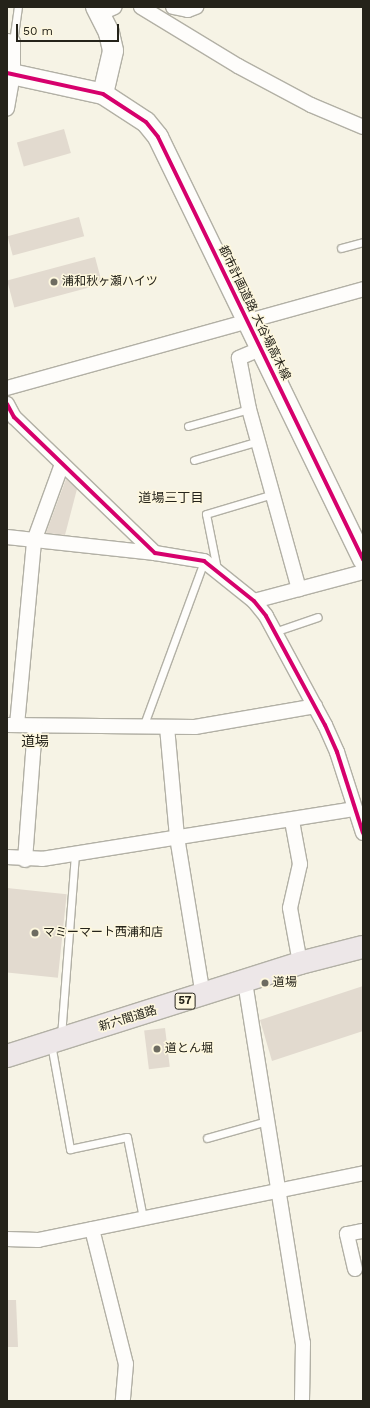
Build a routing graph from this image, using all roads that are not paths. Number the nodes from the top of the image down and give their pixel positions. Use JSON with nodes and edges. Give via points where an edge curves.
{"nodes":[{"id":1,"x":18,"y":7,"type":"edge"},
{"id":2,"x":141,"y":7,"type":"edge"},
{"id":3,"x":172,"y":7,"type":"edge"},
{"id":4,"x":196,"y":7,"type":"edge"},
{"id":5,"x":104,"y":9,"type":"edge"},
{"id":6,"x":10,"y":42,"type":"edge"},
{"id":7,"x":10,"y":74,"type":"edge"},
{"id":8,"x":103,"y":94,"type":"junction"},
{"id":9,"x":7,"y":108,"type":"edge"},
{"id":10,"x":363,"y":127,"type":"edge"},
{"id":11,"x":363,"y":242,"type":"edge"},
{"id":12,"x":341,"y":248,"type":"dead end"},
{"id":13,"x":363,"y":289,"type":"edge"},
{"id":14,"x":246,"y":322,"type":"junction"},
{"id":15,"x":260,"y":349,"type":"junction"},
{"id":16,"x":7,"y":388,"type":"edge"},
{"id":17,"x":7,"y":404,"type":"edge"},
{"id":18,"x":249,"y":409,"type":"junction"},
{"id":19,"x":188,"y":426,"type":"dead end"},
{"id":20,"x":259,"y":441,"type":"junction"},
{"id":21,"x":194,"y":460,"type":"dead end"},
{"id":22,"x":62,"y":464,"type":"junction"},
{"id":23,"x":273,"y":494,"type":"junction"},
{"id":24,"x":7,"y":536,"type":"edge"},
{"id":25,"x":34,"y":541,"type":"junction"},
{"id":26,"x":155,"y":553,"type":"junction"},
{"id":27,"x":363,"y":560,"type":"edge"},
{"id":28,"x":204,"y":561,"type":"junction"},
{"id":29,"x":216,"y":569,"type":"junction"},
{"id":30,"x":363,"y":572,"type":"edge"},
{"id":31,"x":299,"y":589,"type":"junction"},
{"id":32,"x":254,"y":601,"type":"junction"},
{"id":33,"x":318,"y":617,"type":"dead end"},
{"id":34,"x":274,"y":632,"type":"junction"},
{"id":35,"x":315,"y":706,"type":"junction"},
{"id":36,"x":12,"y":725,"type":"edge"},
{"id":37,"x":35,"y":726,"type":"junction"},
{"id":38,"x":143,"y":727,"type":"junction"},
{"id":39,"x":167,"y":727,"type":"junction"},
{"id":40,"x":355,"y":809,"type":"junction"},
{"id":41,"x":292,"y":821,"type":"junction"},
{"id":42,"x":363,"y":833,"type":"edge"},
{"id":43,"x":177,"y":837,"type":"junction"},
{"id":44,"x":75,"y":853,"type":"junction"},
{"id":45,"x":7,"y":857,"type":"edge"},
{"id":46,"x":25,"y":860,"type":"junction"},
{"id":47,"x":363,"y":947,"type":"edge"},
{"id":48,"x":300,"y":963,"type":"junction"},
{"id":49,"x":245,"y":982,"type":"junction"},
{"id":50,"x":203,"y":996,"type":"junction"},
{"id":51,"x":55,"y":1041,"type":"junction"},
{"id":52,"x":7,"y":1056,"type":"edge"},
{"id":53,"x":267,"y":1121,"type":"junction"},
{"id":54,"x":207,"y":1138,"type":"dead end"},
{"id":55,"x":363,"y":1173,"type":"edge"},
{"id":56,"x":279,"y":1190,"type":"junction"},
{"id":57,"x":143,"y":1218,"type":"junction"},
{"id":58,"x":92,"y":1229,"type":"junction"},
{"id":59,"x":363,"y":1231,"type":"edge"},
{"id":60,"x":7,"y":1239,"type":"edge"},
{"id":61,"x":355,"y":1269,"type":"dead end"},
{"id":62,"x":123,"y":1401,"type":"edge"},
{"id":63,"x":302,"y":1401,"type":"edge"}],
"edges":[{"from":1,"to":6,"type":"lane"},
{"from":2,"to":10,"type":"street","via":[[238,66],[311,104]]},
{"from":3,"to":4,"type":"street","via":[[188,10]]},
{"from":5,"to":8,"type":"street","via":[[113,51]]},
{"from":6,"to":7,"type":"street"},
{"from":7,"to":8,"type":"street","name":"都市計画道路 大谷場高木線"},
{"from":7,"to":9,"type":"street"},
{"from":8,"to":14,"type":"street","name":"都市計画道路 大谷場高木線","via":[[142,118],[158,137]]},
{"from":11,"to":12,"type":"lane"},
{"from":13,"to":14,"type":"street"},
{"from":14,"to":15,"type":"street","name":"都市計画道路 大谷場高木線"},
{"from":14,"to":16,"type":"street"},
{"from":15,"to":18,"type":"street","via":[[239,358]]},
{"from":15,"to":27,"type":"street","name":"都市計画道路 大谷場高木線"},
{"from":17,"to":22,"type":"street","via":[[14,417]]},
{"from":18,"to":19,"type":"lane"},
{"from":18,"to":20,"type":"street"},
{"from":20,"to":21,"type":"lane"},
{"from":20,"to":23,"type":"street"},
{"from":22,"to":25,"type":"street"},
{"from":22,"to":26,"type":"street"},
{"from":23,"to":29,"type":"lane","via":[[206,514]]},
{"from":23,"to":31,"type":"street"},
{"from":24,"to":25,"type":"street"},
{"from":25,"to":26,"type":"street"},
{"from":25,"to":36,"type":"street"},
{"from":26,"to":28,"type":"street"},
{"from":28,"to":29,"type":"street"},
{"from":28,"to":38,"type":"lane"},
{"from":29,"to":32,"type":"street"},
{"from":30,"to":31,"type":"street"},
{"from":31,"to":32,"type":"street"},
{"from":32,"to":34,"type":"street"},
{"from":33,"to":34,"type":"lane"},
{"from":34,"to":35,"type":"street"},
{"from":35,"to":39,"type":"street","via":[[195,727]]},
{"from":35,"to":40,"type":"street","via":[[337,752]]},
{"from":36,"to":37,"type":"street"},
{"from":37,"to":38,"type":"street"},
{"from":37,"to":46,"type":"street"},
{"from":38,"to":39,"type":"street"},
{"from":39,"to":43,"type":"street"},
{"from":40,"to":41,"type":"street"},
{"from":40,"to":42,"type":"street"},
{"from":41,"to":43,"type":"street"},
{"from":41,"to":48,"type":"street","via":[[300,864],[290,908]]},
{"from":43,"to":44,"type":"street"},
{"from":43,"to":50,"type":"street"},
{"from":44,"to":46,"type":"street"},
{"from":44,"to":51,"type":"lane"},
{"from":45,"to":46,"type":"street"},
{"from":47,"to":48,"type":"main road","name":"新六間道路","number":"57"},
{"from":48,"to":49,"type":"main road","name":"新六間道路","number":"57"},
{"from":49,"to":50,"type":"main road","name":"新六間道路","number":"57"},
{"from":49,"to":53,"type":"street"},
{"from":50,"to":51,"type":"main road","name":"新六間道路","number":"57"},
{"from":51,"to":52,"type":"main road","name":"新六間道路","number":"57"},
{"from":51,"to":57,"type":"lane","via":[[70,1149],[127,1137]]},
{"from":53,"to":54,"type":"lane"},
{"from":53,"to":56,"type":"street"},
{"from":55,"to":56,"type":"street"},
{"from":56,"to":57,"type":"street"},
{"from":56,"to":63,"type":"street","via":[[303,1343]]},
{"from":57,"to":58,"type":"street"},
{"from":58,"to":60,"type":"street","via":[[38,1240]]},
{"from":58,"to":62,"type":"street","via":[[126,1364]]},
{"from":59,"to":61,"type":"street","via":[[347,1234]]}]}
